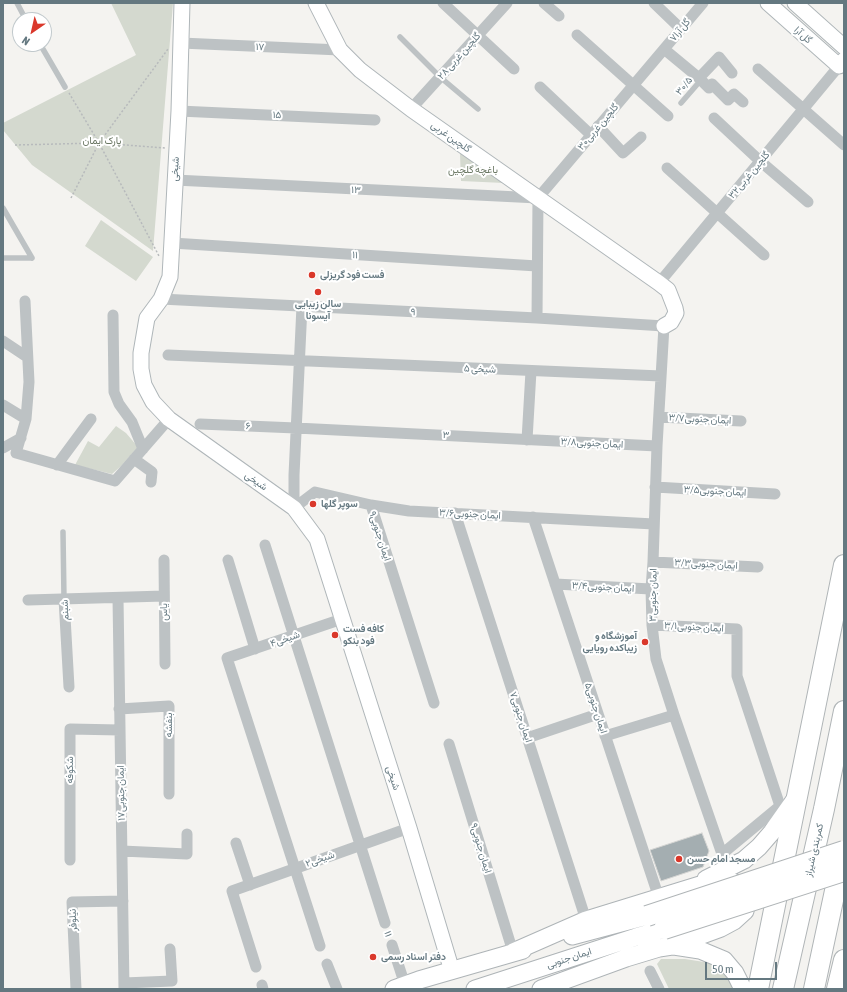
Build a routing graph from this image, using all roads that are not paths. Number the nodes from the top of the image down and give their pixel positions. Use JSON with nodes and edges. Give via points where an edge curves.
{"nodes":[{"id":1,"x":16,"y":3,"type":"edge"},
{"id":2,"x":182,"y":3,"type":"edge"},
{"id":3,"x":316,"y":3,"type":"edge"},
{"id":4,"x":443,"y":3,"type":"edge"},
{"id":5,"x":508,"y":3,"type":"edge"},
{"id":6,"x":544,"y":3,"type":"edge"},
{"id":7,"x":654,"y":3,"type":"edge"},
{"id":8,"x":703,"y":3,"type":"edge"},
{"id":9,"x":768,"y":3,"type":"edge"},
{"id":10,"x":800,"y":6,"type":"edge"},
{"id":11,"x":21,"y":12,"type":"edge"},
{"id":12,"x":560,"y":16,"type":"dead end"},
{"id":13,"x":681,"y":29,"type":"junction"},
{"id":14,"x":577,"y":35,"type":"dead end"},
{"id":15,"x":478,"y":36,"type":"junction"},
{"id":16,"x":400,"y":37,"type":"dead end"},
{"id":17,"x":174,"y":46,"type":"junction"},
{"id":18,"x":844,"y":47,"type":"edge"},
{"id":19,"x":340,"y":50,"type":"junction"},
{"id":20,"x":45,"y":52,"type":"edge"},
{"id":21,"x":661,"y":52,"type":"junction"},
{"id":22,"x":841,"y":63,"type":"edge"},
{"id":23,"x":514,"y":69,"type":"dead end"},
{"id":24,"x":758,"y":69,"type":"dead end"},
{"id":25,"x":732,"y":73,"type":"dead end"},
{"id":26,"x":440,"y":77,"type":"junction"},
{"id":27,"x":700,"y":79,"type":"junction"},
{"id":28,"x":633,"y":86,"type":"junction"},
{"id":29,"x":65,"y":87,"type":"road end"},
{"id":30,"x":540,"y":87,"type":"dead end"},
{"id":31,"x":743,"y":102,"type":"dead end"},
{"id":32,"x":681,"y":104,"type":"dead end"},
{"id":33,"x":411,"y":109,"type":"junction"},
{"id":34,"x":478,"y":109,"type":"dead end"},
{"id":35,"x":803,"y":109,"type":"junction"},
{"id":36,"x":179,"y":111,"type":"junction"},
{"id":37,"x":668,"y":116,"type":"dead end"},
{"id":38,"x":714,"y":118,"type":"dead end"},
{"id":39,"x":375,"y":120,"type":"dead end"},
{"id":40,"x":595,"y":130,"type":"junction"},
{"id":41,"x":641,"y":136,"type":"dead end"},
{"id":42,"x":844,"y":146,"type":"edge"},
{"id":43,"x":760,"y":161,"type":"junction"},
{"id":44,"x":667,"y":168,"type":"dead end"},
{"id":45,"x":175,"y":180,"type":"junction"},
{"id":46,"x":538,"y":198,"type":"junction"},
{"id":47,"x":808,"y":202,"type":"dead end"},
{"id":48,"x":3,"y":208,"type":"edge"},
{"id":49,"x":717,"y":214,"type":"junction"},
{"id":50,"x":172,"y":243,"type":"junction"},
{"id":51,"x":764,"y":255,"type":"dead end"},
{"id":52,"x":3,"y":258,"type":"edge"},
{"id":53,"x":537,"y":266,"type":"junction"},
{"id":54,"x":664,"y":287,"type":"junction"},
{"id":55,"x":161,"y":299,"type":"junction"},
{"id":56,"x":25,"y":301,"type":"dead end"},
{"id":57,"x":302,"y":306,"type":"junction"},
{"id":58,"x":113,"y":315,"type":"dead end"},
{"id":59,"x":537,"y":318,"type":"junction"},
{"id":60,"x":664,"y":326,"type":"junction"},
{"id":61,"x":3,"y":341,"type":"edge"},
{"id":62,"x":168,"y":355,"type":"dead end"},
{"id":63,"x":27,"y":357,"type":"junction"},
{"id":64,"x":300,"y":361,"type":"junction"},
{"id":65,"x":531,"y":371,"type":"junction"},
{"id":66,"x":661,"y":376,"type":"junction"},
{"id":67,"x":3,"y":405,"type":"edge"},
{"id":68,"x":659,"y":417,"type":"junction"},
{"id":69,"x":26,"y":419,"type":"junction"},
{"id":70,"x":91,"y":419,"type":"dead end"},
{"id":71,"x":169,"y":419,"type":"junction"},
{"id":72,"x":741,"y":421,"type":"dead end"},
{"id":73,"x":200,"y":424,"type":"dead end"},
{"id":74,"x":296,"y":428,"type":"junction"},
{"id":75,"x":21,"y":438,"type":"junction"},
{"id":76,"x":527,"y":440,"type":"junction"},
{"id":77,"x":657,"y":446,"type":"junction"},
{"id":78,"x":3,"y":448,"type":"edge"},
{"id":79,"x":143,"y":449,"type":"junction"},
{"id":80,"x":134,"y":459,"type":"junction"},
{"id":81,"x":57,"y":465,"type":"junction"},
{"id":82,"x":151,"y":482,"type":"dead end"},
{"id":83,"x":655,"y":487,"type":"junction"},
{"id":84,"x":775,"y":494,"type":"dead end"},
{"id":85,"x":371,"y":505,"type":"junction"},
{"id":86,"x":294,"y":508,"type":"junction"},
{"id":87,"x":455,"y":513,"type":"junction"},
{"id":88,"x":533,"y":517,"type":"junction"},
{"id":89,"x":654,"y":524,"type":"junction"},
{"id":90,"x":63,"y":532,"type":"dead end"},
{"id":91,"x":265,"y":545,"type":"dead end"},
{"id":92,"x":164,"y":560,"type":"dead end"},
{"id":93,"x":228,"y":560,"type":"dead end"},
{"id":94,"x":653,"y":562,"type":"junction"},
{"id":95,"x":844,"y":565,"type":"edge"},
{"id":96,"x":758,"y":567,"type":"dead end"},
{"id":97,"x":555,"y":584,"type":"junction"},
{"id":98,"x":651,"y":589,"type":"junction"},
{"id":99,"x":164,"y":596,"type":"junction"},
{"id":100,"x":118,"y":598,"type":"junction"},
{"id":101,"x":64,"y":599,"type":"junction"},
{"id":102,"x":28,"y":600,"type":"dead end"},
{"id":103,"x":342,"y":619,"type":"junction"},
{"id":104,"x":652,"y":625,"type":"junction"},
{"id":105,"x":294,"y":636,"type":"junction"},
{"id":106,"x":255,"y":649,"type":"junction"},
{"id":107,"x":164,"y":664,"type":"dead end"},
{"id":108,"x":69,"y":687,"type":"dead end"},
{"id":109,"x":434,"y":703,"type":"dead end"},
{"id":110,"x":119,"y":709,"type":"junction"},
{"id":111,"x":844,"y":711,"type":"edge"},
{"id":112,"x":598,"y":714,"type":"junction"},
{"id":113,"x":674,"y":714,"type":"junction"},
{"id":114,"x":120,"y":730,"type":"junction"},
{"id":115,"x":605,"y":736,"type":"junction"},
{"id":116,"x":527,"y":738,"type":"junction"},
{"id":117,"x":449,"y":744,"type":"dead end"},
{"id":118,"x":169,"y":794,"type":"dead end"},
{"id":119,"x":798,"y":797,"type":"junction"},
{"id":120,"x":409,"y":828,"type":"junction"},
{"id":121,"x":187,"y":834,"type":"dead end"},
{"id":122,"x":236,"y":843,"type":"dead end"},
{"id":123,"x":360,"y":845,"type":"junction"},
{"id":124,"x":844,"y":850,"type":"edge"},
{"id":125,"x":122,"y":852,"type":"junction"},
{"id":126,"x":722,"y":854,"type":"joint"},
{"id":127,"x":70,"y":860,"type":"dead end"},
{"id":128,"x":295,"y":868,"type":"junction"},
{"id":129,"x":844,"y":870,"type":"edge"},
{"id":130,"x":250,"y":885,"type":"junction"},
{"id":131,"x":688,"y":888,"type":"junction"},
{"id":132,"x":659,"y":898,"type":"junction"},
{"id":133,"x":123,"y":901,"type":"junction"},
{"id":134,"x":647,"y":916,"type":"joint"},
{"id":135,"x":586,"y":920,"type":"junction"},
{"id":136,"x":385,"y":923,"type":"dead end"},
{"id":137,"x":668,"y":937,"type":"junction"},
{"id":138,"x":392,"y":945,"type":"dead end"},
{"id":139,"x":320,"y":946,"type":"dead end"},
{"id":140,"x":170,"y":949,"type":"dead end"},
{"id":141,"x":513,"y":952,"type":"junction"},
{"id":142,"x":844,"y":960,"type":"edge"},
{"id":143,"x":327,"y":964,"type":"dead end"},
{"id":144,"x":256,"y":967,"type":"dead end"},
{"id":145,"x":452,"y":971,"type":"junction"},
{"id":146,"x":650,"y":971,"type":"dead end"},
{"id":147,"x":124,"y":986,"type":"edge"},
{"id":148,"x":400,"y":987,"type":"edge"},
{"id":149,"x":76,"y":989,"type":"edge"},
{"id":150,"x":336,"y":989,"type":"edge"},
{"id":151,"x":476,"y":989,"type":"edge"},
{"id":152,"x":541,"y":989,"type":"edge"},
{"id":153,"x":658,"y":989,"type":"edge"},
{"id":154,"x":743,"y":989,"type":"edge"},
{"id":155,"x":758,"y":989,"type":"edge"},
{"id":156,"x":783,"y":989,"type":"edge"},
{"id":157,"x":814,"y":989,"type":"edge"},
{"id":158,"x":837,"y":989,"type":"edge"}],
"edges":[{"from":1,"to":11,"type":"lane"},
{"from":2,"to":17,"type":"street","name":"شیخی"},
{"from":3,"to":19,"type":"street","name":"گلچین غربی"},
{"from":4,"to":15,"type":"street"},
{"from":5,"to":15,"type":"street","name":"گلچین غربی ۲۸"},
{"from":6,"to":12,"type":"street"},
{"from":7,"to":13,"type":"street"},
{"from":8,"to":13,"type":"street","name":"گل آرا۷"},
{"from":9,"to":22,"type":"street","name":"گل آرا"},
{"from":10,"to":18,"type":"street","name":"گل آرا"},
{"from":13,"to":21,"type":"street","name":"گل آرا۷"},
{"from":14,"to":28,"type":"street"},
{"from":15,"to":23,"type":"street"},
{"from":15,"to":26,"type":"street","name":"گلچین غربی ۲۸"},
{"from":16,"to":26,"type":"lane"},
{"from":17,"to":19,"type":"street","name":"۱۷"},
{"from":17,"to":36,"type":"street","name":"شیخی"},
{"from":19,"to":33,"type":"street","name":"گلچین غربی","via":[[360,70]]},
{"from":20,"to":29,"type":"lane"},
{"from":21,"to":27,"type":"street"},
{"from":21,"to":28,"type":"street","name":"گلچین غربی۳۰"},
{"from":22,"to":35,"type":"street","name":"گلچین غربی۳۲"},
{"from":24,"to":35,"type":"street"},
{"from":25,"to":27,"type":"street","via":[[719,57]]},
{"from":26,"to":33,"type":"street","name":"گلچین غربی ۲۸"},
{"from":26,"to":34,"type":"lane"},
{"from":27,"to":31,"type":"street","via":[[709,88],[712,84],[728,100],[734,94]]},
{"from":27,"to":32,"type":"lane","name":"۳۰/۵"},
{"from":28,"to":37,"type":"street"},
{"from":28,"to":40,"type":"street","name":"گلچین غربی۳۰"},
{"from":30,"to":40,"type":"street"},
{"from":33,"to":46,"type":"street","name":"گلچین غربی"},
{"from":35,"to":42,"type":"street"},
{"from":35,"to":43,"type":"street","name":"گلچین غربی۳۲"},
{"from":36,"to":39,"type":"street","name":"۱۵"},
{"from":36,"to":45,"type":"street","name":"شیخی"},
{"from":38,"to":43,"type":"street"},
{"from":40,"to":41,"type":"street","via":[[623,153]]},
{"from":40,"to":46,"type":"street","name":"گلچین غربی۳۰"},
{"from":43,"to":47,"type":"street"},
{"from":43,"to":49,"type":"street","name":"گلچین غربی۳۲"},
{"from":44,"to":49,"type":"street"},
{"from":45,"to":46,"type":"street","name":"۱۳"},
{"from":45,"to":50,"type":"street","name":"شیخی"},
{"from":46,"to":53,"type":"street"},
{"from":46,"to":54,"type":"street","name":"گلچین غربی"},
{"from":48,"to":52,"type":"lane","via":[[32,258]]},
{"from":49,"to":51,"type":"street"},
{"from":49,"to":54,"type":"street","name":"گلچین غربی۳۲"},
{"from":50,"to":53,"type":"street","name":"۱۱"},
{"from":50,"to":55,"type":"street","name":"شیخی","via":[[170,277]]},
{"from":53,"to":59,"type":"street"},
{"from":54,"to":60,"type":"street","via":[[676,313],[671,322]]},
{"from":55,"to":57,"type":"street","name":"۹"},
{"from":55,"to":71,"type":"street","name":"شیخی","via":[[147,318],[141,369],[144,385],[153,402]]},
{"from":56,"to":63,"type":"street"},
{"from":57,"to":59,"type":"street","name":"۹"},
{"from":57,"to":64,"type":"street"},
{"from":58,"to":79,"type":"street","via":[[114,392],[132,422]]},
{"from":59,"to":60,"type":"street","name":"۹"},
{"from":60,"to":66,"type":"street","name":"ایمان جنوبی۳"},
{"from":61,"to":63,"type":"street"},
{"from":62,"to":64,"type":"street","name":"شیخی ۵"},
{"from":63,"to":69,"type":"street","via":[[29,382]]},
{"from":64,"to":65,"type":"street","name":"شیخی ۵"},
{"from":64,"to":74,"type":"street"},
{"from":65,"to":66,"type":"street","name":"شیخی ۵"},
{"from":65,"to":76,"type":"street"},
{"from":66,"to":68,"type":"street","name":"ایمان جنوبی۳"},
{"from":67,"to":69,"type":"street"},
{"from":68,"to":72,"type":"street","name":"ایمان جنوبی۳/۷"},
{"from":68,"to":77,"type":"street","name":"ایمان جنوبی۳"},
{"from":69,"to":75,"type":"street"},
{"from":70,"to":81,"type":"street"},
{"from":71,"to":79,"type":"street"},
{"from":71,"to":86,"type":"street","name":"شیخی"},
{"from":73,"to":74,"type":"street","name":"۶"},
{"from":74,"to":76,"type":"street","name":"۳"},
{"from":74,"to":86,"type":"street"},
{"from":75,"to":78,"type":"street"},
{"from":75,"to":81,"type":"street","via":[[16,453]]},
{"from":76,"to":77,"type":"street","name":"ایمان جنوبی۳/۸"},
{"from":77,"to":83,"type":"street","name":"ایمان جنوبی۳"},
{"from":79,"to":80,"type":"street"},
{"from":80,"to":81,"type":"street","via":[[115,481]]},
{"from":80,"to":82,"type":"street","via":[[152,472]]},
{"from":83,"to":84,"type":"street","name":"ایمان جنوبی۳/۵"},
{"from":83,"to":89,"type":"street","name":"ایمان جنوبی۳"},
{"from":85,"to":86,"type":"street","name":"ایمان جنوبی۳/۶","via":[[315,492]]},
{"from":85,"to":87,"type":"street","name":"ایمان جنوبی۳/۶","via":[[409,511]]},
{"from":85,"to":109,"type":"street","name":"ایمان جنوبی۹"},
{"from":86,"to":103,"type":"street","name":"شیخی","via":[[317,539]]},
{"from":87,"to":88,"type":"street","name":"ایمان جنوبی۳/۶"},
{"from":87,"to":116,"type":"street","name":"ایمان جنوبی۷"},
{"from":88,"to":89,"type":"street","name":"ایمان جنوبی۳/۶"},
{"from":88,"to":97,"type":"street","name":"ایمان جنوبی۵"},
{"from":89,"to":94,"type":"street","name":"ایمان جنوبی۳"},
{"from":90,"to":101,"type":"lane","name":"شبنم"},
{"from":91,"to":105,"type":"street"},
{"from":92,"to":99,"type":"street","name":"یاس"},
{"from":93,"to":106,"type":"street"},
{"from":94,"to":96,"type":"street","name":"ایمان جنوبی۳/۳"},
{"from":94,"to":98,"type":"street","name":"ایمان جنوبی۳"},
{"from":95,"to":119,"type":"highway"},
{"from":97,"to":98,"type":"street","name":"ایمان جنوبی۳/۴"},
{"from":97,"to":112,"type":"street","name":"ایمان جنوبی۵"},
{"from":98,"to":104,"type":"street","name":"ایمان جنوبی۳"},
{"from":99,"to":100,"type":"street"},
{"from":99,"to":107,"type":"street","name":"یاس"},
{"from":100,"to":101,"type":"street"},
{"from":100,"to":110,"type":"street","name":"ایمان جنوبی۱۷"},
{"from":101,"to":102,"type":"street"},
{"from":101,"to":108,"type":"street","name":"شبنم"},
{"from":103,"to":105,"type":"street","name":"شیخی۴"},
{"from":103,"to":120,"type":"street","name":"شیخی"},
{"from":104,"to":113,"type":"street","name":"ایمان جنوبی۳","via":[[656,659]]},
{"from":104,"to":126,"type":"street","name":"ایمان جنوبی۳/۱","via":[[737,629],[737,676],[780,806]]},
{"from":105,"to":106,"type":"street","name":"شیخی۴"},
{"from":105,"to":123,"type":"street"},
{"from":106,"to":128,"type":"street","name":"شیخی۴","via":[[227,658]]},
{"from":110,"to":114,"type":"street","name":"ایمان جنوبی۱۷"},
{"from":110,"to":118,"type":"street","name":"بنفشه","via":[[169,706]]},
{"from":111,"to":156,"type":"highway","name":"کمربندی شیراز"},
{"from":112,"to":115,"type":"street","name":"ایمان جنوبی۵"},
{"from":112,"to":116,"type":"street"},
{"from":113,"to":115,"type":"street"},
{"from":113,"to":126,"type":"street","name":"ایمان جنوبی۳"},
{"from":114,"to":125,"type":"street","name":"ایمان جنوبی۱۷"},
{"from":114,"to":127,"type":"street","name":"شکوفه","via":[[70,730]]},
{"from":115,"to":132,"type":"street","name":"ایمان جنوبی۵"},
{"from":116,"to":135,"type":"street","name":"ایمان جنوبی۷"},
{"from":117,"to":141,"type":"street","name":"ایمان جنوبی۹"},
{"from":119,"to":131,"type":"main road","via":[[772,832],[744,860]]},
{"from":119,"to":155,"type":"highway"},
{"from":120,"to":123,"type":"street","name":"شیخی۲"},
{"from":120,"to":145,"type":"street","name":"شیخی"},
{"from":121,"to":125,"type":"street","via":[[187,854]]},
{"from":122,"to":130,"type":"street"},
{"from":123,"to":128,"type":"street","name":"شیخی۲"},
{"from":123,"to":136,"type":"street"},
{"from":124,"to":134,"type":"highway","bridge":true},
{"from":124,"to":157,"type":"highway"},
{"from":125,"to":133,"type":"street","name":"ایمان جنوبی۱۷"},
{"from":128,"to":130,"type":"street","name":"شیخی۲"},
{"from":128,"to":139,"type":"street"},
{"from":129,"to":137,"type":"highway","bridge":true},
{"from":130,"to":144,"type":"street","name":"شیخی۲","via":[[232,891]]},
{"from":131,"to":132,"type":"main road"},
{"from":131,"to":137,"type":"main road","via":[[719,880],[733,882],[743,888],[748,898],[745,911],[721,928]]},
{"from":132,"to":135,"type":"main road"},
{"from":133,"to":147,"type":"street","name":"ایمان جنوبی۱۷"},
{"from":133,"to":149,"type":"street","name":"نیلوفر","via":[[72,902]]},
{"from":134,"to":141,"type":"main road"},
{"from":135,"to":141,"type":"main road"},
{"from":137,"to":151,"type":"main road","name":"ایمان جنوبی","via":[[636,937]]},
{"from":137,"to":152,"type":"main road","via":[[659,948]]},
{"from":137,"to":154,"type":"main road","via":[[724,960],[735,973]]},
{"from":138,"to":148,"type":"street"},
{"from":140,"to":147,"type":"street","via":[[172,981]]},
{"from":141,"to":145,"type":"main road"},
{"from":142,"to":158,"type":"highway"},
{"from":143,"to":150,"type":"street"},
{"from":145,"to":148,"type":"main road"},
{"from":146,"to":153,"type":"street"}]}
